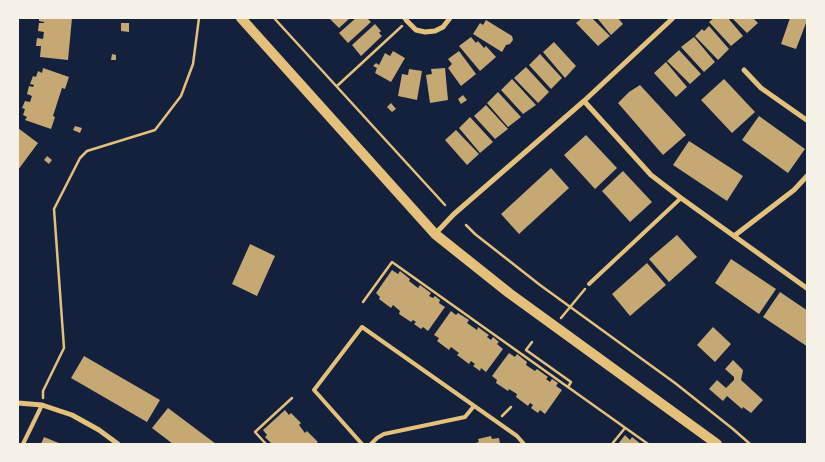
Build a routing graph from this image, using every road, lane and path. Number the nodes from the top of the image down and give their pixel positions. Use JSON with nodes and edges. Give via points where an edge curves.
{"nodes":[{"id":1,"x":199,"y":18,"type":"edge"},
{"id":2,"x":241,"y":18,"type":"edge"},
{"id":3,"x":274,"y":18,"type":"edge"},
{"id":4,"x":450,"y":18,"type":"edge"},
{"id":5,"x":673,"y":18,"type":"edge"},
{"id":6,"x":406,"y":19,"type":"edge"},
{"id":7,"x":744,"y":70,"type":"dead end"},
{"id":8,"x":337,"y":86,"type":"junction"},
{"id":9,"x":584,"y":100,"type":"junction"},
{"id":10,"x":808,"y":121,"type":"edge"},
{"id":11,"x":808,"y":175,"type":"edge"},
{"id":12,"x":681,"y":198,"type":"junction"},
{"id":13,"x":445,"y":205,"type":"dead end"},
{"id":14,"x":466,"y":225,"type":"dead end"},
{"id":15,"x":435,"y":234,"type":"junction"},
{"id":16,"x":734,"y":236,"type":"junction"},
{"id":17,"x":589,"y":284,"type":"joint"},
{"id":18,"x":808,"y":289,"type":"edge"},
{"id":19,"x":363,"y":302,"type":"dead end"},
{"id":20,"x":570,"y":307,"type":"junction"},
{"id":21,"x":554,"y":326,"type":"junction"},
{"id":22,"x":532,"y":342,"type":"dead end"},
{"id":23,"x":568,"y":387,"type":"junction"},
{"id":24,"x":292,"y":398,"type":"dead end"},
{"id":25,"x":18,"y":403,"type":"edge"},
{"id":26,"x":42,"y":405,"type":"junction"},
{"id":27,"x":474,"y":406,"type":"junction"},
{"id":28,"x":511,"y":408,"type":"dead end"},
{"id":29,"x":502,"y":416,"type":"dead end"},
{"id":30,"x":624,"y":428,"type":"junction"},
{"id":31,"x":23,"y":444,"type":"edge"},
{"id":32,"x":118,"y":444,"type":"edge"},
{"id":33,"x":266,"y":444,"type":"edge"},
{"id":34,"x":362,"y":444,"type":"edge"},
{"id":35,"x":371,"y":444,"type":"edge"},
{"id":36,"x":524,"y":444,"type":"edge"},
{"id":37,"x":612,"y":444,"type":"edge"},
{"id":38,"x":648,"y":444,"type":"edge"},
{"id":39,"x":718,"y":444,"type":"edge"},
{"id":40,"x":750,"y":444,"type":"edge"}],
"edges":[{"from":1,"to":26,"type":"path","via":[[193,64],[181,96],[155,130],[87,151],[80,158],[54,209],[64,348],[44,391]]},
{"from":2,"to":15,"type":"main road"},
{"from":3,"to":8,"type":"path"},
{"from":4,"to":6,"type":"street","via":[[436,31],[424,32],[416,30]]},
{"from":5,"to":9,"type":"street"},
{"from":6,"to":8,"type":"path"},
{"from":7,"to":10,"type":"street","via":[[761,88]]},
{"from":8,"to":13,"type":"path"},
{"from":9,"to":12,"type":"street","via":[[651,175]]},
{"from":9,"to":15,"type":"street"},
{"from":11,"to":16,"type":"street","via":[[794,190]]},
{"from":12,"to":16,"type":"street"},
{"from":12,"to":17,"type":"lane"},
{"from":14,"to":20,"type":"path"},
{"from":15,"to":21,"type":"main road"},
{"from":16,"to":18,"type":"street"},
{"from":17,"to":20,"type":"path"},
{"from":19,"to":23,"type":"path","via":[[392,262]]},
{"from":20,"to":21,"type":"path"},
{"from":20,"to":40,"type":"path","via":[[675,383]]},
{"from":21,"to":39,"type":"main road"},
{"from":22,"to":23,"type":"path","via":[[526,350],[571,382]]},
{"from":23,"to":30,"type":"path"},
{"from":24,"to":33,"type":"path","via":[[255,432]]},
{"from":25,"to":26,"type":"street"},
{"from":26,"to":31,"type":"lane"},
{"from":26,"to":32,"type":"street","via":[[72,415]]},
{"from":27,"to":34,"type":"lane","via":[[362,327],[314,390]]},
{"from":27,"to":35,"type":"lane","via":[[465,417],[384,434]]},
{"from":27,"to":36,"type":"lane"},
{"from":28,"to":29,"type":"path"},
{"from":30,"to":37,"type":"path"},
{"from":30,"to":38,"type":"path"}]}
